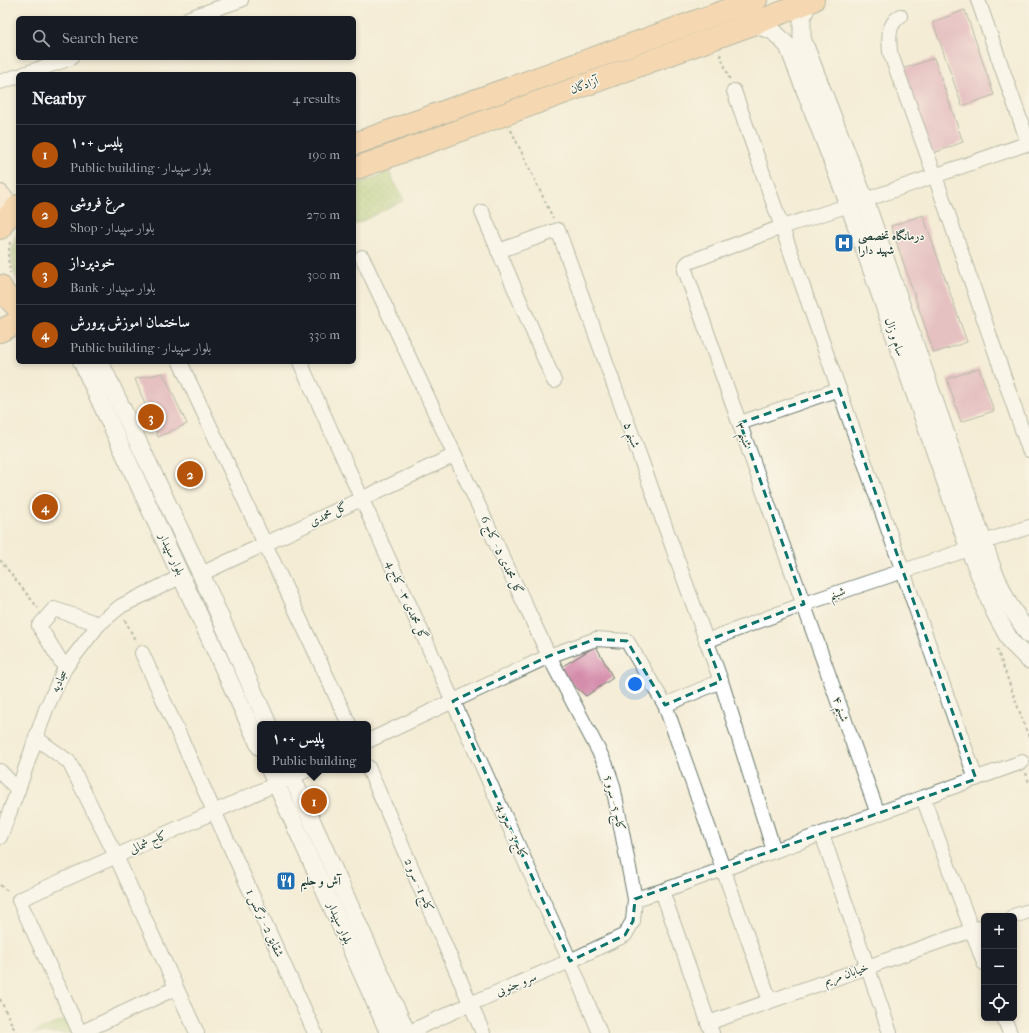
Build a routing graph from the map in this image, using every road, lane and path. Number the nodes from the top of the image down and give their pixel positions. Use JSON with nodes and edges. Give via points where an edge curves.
{"nodes":[{"id":1,"x":241,"y":0,"type":"edge"},
{"id":2,"x":756,"y":0,"type":"edge"},
{"id":3,"x":978,"y":0,"type":"edge"},
{"id":4,"x":811,"y":1,"type":"edge"},
{"id":5,"x":195,"y":16,"type":"edge"},
{"id":6,"x":900,"y":16,"type":"dead end"},
{"id":7,"x":753,"y":24,"type":"junction"},
{"id":8,"x":714,"y":38,"type":"junction"},
{"id":9,"x":65,"y":60,"type":"edge"},
{"id":10,"x":563,"y":70,"type":"junction"},
{"id":11,"x":30,"y":72,"type":"edge"},
{"id":12,"x":16,"y":77,"type":"edge"},
{"id":13,"x":0,"y":82,"type":"edge"},
{"id":14,"x":570,"y":90,"type":"junction"},
{"id":15,"x":734,"y":91,"type":"joint"},
{"id":16,"x":503,"y":114,"type":"junction"},
{"id":17,"x":356,"y":143,"type":"edge"},
{"id":18,"x":1029,"y":144,"type":"edge"},
{"id":19,"x":356,"y":168,"type":"edge"},
{"id":20,"x":935,"y":176,"type":"junction"},
{"id":21,"x":866,"y":200,"type":"junction"},
{"id":22,"x":849,"y":205,"type":"junction"},
{"id":23,"x":482,"y":212,"type":"dead end"},
{"id":24,"x":8,"y":215,"type":"edge"},
{"id":25,"x":782,"y":227,"type":"junction"},
{"id":26,"x":558,"y":230,"type":"junction"},
{"id":27,"x":498,"y":251,"type":"junction"},
{"id":28,"x":362,"y":256,"type":"dead end"},
{"id":29,"x":6,"y":281,"type":"edge"},
{"id":30,"x":16,"y":306,"type":"edge"},
{"id":31,"x":16,"y":323,"type":"edge"},
{"id":32,"x":0,"y":331,"type":"edge"},
{"id":33,"x":83,"y":364,"type":"edge"},
{"id":34,"x":101,"y":364,"type":"edge"},
{"id":35,"x":181,"y":364,"type":"edge"},
{"id":36,"x":301,"y":364,"type":"edge"},
{"id":37,"x":554,"y":381,"type":"dead end"},
{"id":38,"x":839,"y":389,"type":"junction"},
{"id":39,"x":740,"y":424,"type":"junction"},
{"id":40,"x":1029,"y":450,"type":"edge"},
{"id":41,"x":455,"y":454,"type":"junction"},
{"id":42,"x":362,"y":498,"type":"junction"},
{"id":43,"x":1029,"y":527,"type":"edge"},
{"id":44,"x":265,"y":544,"type":"junction"},
{"id":45,"x":976,"y":546,"type":"junction"},
{"id":46,"x":0,"y":560,"type":"edge"},
{"id":47,"x":904,"y":571,"type":"junction"},
{"id":48,"x":200,"y":574,"type":"junction"},
{"id":49,"x":182,"y":576,"type":"junction"},
{"id":50,"x":804,"y":604,"type":"junction"},
{"id":51,"x":119,"y":608,"type":"junction"},
{"id":52,"x":46,"y":618,"type":"junction"},
{"id":53,"x":99,"y":624,"type":"junction"},
{"id":54,"x":1029,"y":635,"type":"edge"},
{"id":55,"x":706,"y":641,"type":"junction"},
{"id":56,"x":995,"y":642,"type":"dead end"},
{"id":57,"x":142,"y":653,"type":"joint"},
{"id":58,"x":550,"y":656,"type":"junction"},
{"id":59,"x":1029,"y":660,"type":"edge"},
{"id":60,"x":64,"y":668,"type":"junction"},
{"id":61,"x":721,"y":681,"type":"junction"},
{"id":62,"x":453,"y":701,"type":"junction"},
{"id":63,"x":665,"y":705,"type":"junction"},
{"id":64,"x":267,"y":721,"type":"edge"},
{"id":65,"x":348,"y":721,"type":"edge"},
{"id":66,"x":36,"y":738,"type":"junction"},
{"id":67,"x":1029,"y":738,"type":"edge"},
{"id":68,"x":257,"y":740,"type":"edge"},
{"id":69,"x":371,"y":740,"type":"edge"},
{"id":70,"x":1022,"y":762,"type":"dead end"},
{"id":71,"x":0,"y":771,"type":"edge"},
{"id":72,"x":371,"y":773,"type":"edge"},
{"id":73,"x":290,"y":774,"type":"edge"},
{"id":74,"x":274,"y":777,"type":"edge"},
{"id":75,"x":976,"y":779,"type":"junction"},
{"id":76,"x":18,"y":790,"type":"junction"},
{"id":77,"x":923,"y":798,"type":"junction"},
{"id":78,"x":214,"y":812,"type":"junction"},
{"id":79,"x":878,"y":814,"type":"junction"},
{"id":80,"x":822,"y":834,"type":"junction"},
{"id":81,"x":0,"y":837,"type":"edge"},
{"id":82,"x":774,"y":851,"type":"junction"},
{"id":83,"x":116,"y":856,"type":"junction"},
{"id":84,"x":723,"y":869,"type":"junction"},
{"id":85,"x":662,"y":891,"type":"junction"},
{"id":86,"x":635,"y":899,"type":"junction"},
{"id":87,"x":1029,"y":911,"type":"edge"},
{"id":88,"x":1017,"y":915,"type":"edge"},
{"id":89,"x":978,"y":928,"type":"edge"},
{"id":90,"x":625,"y":935,"type":"joint"},
{"id":91,"x":982,"y":949,"type":"edge"},
{"id":92,"x":570,"y":961,"type":"junction"},
{"id":93,"x":868,"y":967,"type":"junction"},
{"id":94,"x":176,"y":988,"type":"junction"},
{"id":95,"x":0,"y":999,"type":"edge"},
{"id":96,"x":770,"y":1001,"type":"junction"},
{"id":97,"x":470,"y":1004,"type":"junction"},
{"id":98,"x":1005,"y":1021,"type":"edge"},
{"id":99,"x":710,"y":1028,"type":"edge"},
{"id":100,"x":16,"y":1033,"type":"edge"},
{"id":101,"x":80,"y":1033,"type":"edge"},
{"id":102,"x":197,"y":1033,"type":"edge"},
{"id":103,"x":315,"y":1033,"type":"edge"},
{"id":104,"x":390,"y":1033,"type":"edge"},
{"id":105,"x":407,"y":1033,"type":"edge"},
{"id":106,"x":483,"y":1033,"type":"edge"},
{"id":107,"x":600,"y":1033,"type":"edge"},
{"id":108,"x":890,"y":1033,"type":"edge"},
{"id":109,"x":1010,"y":1033,"type":"edge"}],
"edges":[{"from":1,"to":5,"type":"street"},
{"from":2,"to":10,"type":"main road","name":"آزادگان"},
{"from":3,"to":18,"type":"street"},
{"from":4,"to":7,"type":"main road","name":"آزادگان"},
{"from":4,"to":21,"type":"street","name":"سام و زال","via":[[802,18],[802,38]]},
{"from":6,"to":20,"type":"street","via":[[889,30],[890,52]]},
{"from":7,"to":8,"type":"main road","name":"آزادگان"},
{"from":7,"to":22,"type":"street","name":"سام و زال","via":[[773,31],[788,46]]},
{"from":8,"to":14,"type":"main road","name":"آزادگان"},
{"from":8,"to":15,"type":"path"},
{"from":9,"to":11,"type":"street"},
{"from":10,"to":14,"type":"main road"},
{"from":10,"to":17,"type":"main road","name":"آزادگان"},
{"from":12,"to":13,"type":"street"},
{"from":14,"to":16,"type":"main road","name":"آزادگان"},
{"from":15,"to":25,"type":"street"},
{"from":16,"to":19,"type":"main road","name":"آزادگان"},
{"from":16,"to":26,"type":"path"},
{"from":18,"to":20,"type":"street"},
{"from":20,"to":21,"type":"street"},
{"from":20,"to":40,"type":"street"},
{"from":21,"to":22,"type":"street"},
{"from":21,"to":45,"type":"street","name":"سام و زال"},
{"from":22,"to":25,"type":"street"},
{"from":22,"to":45,"type":"street","name":"سام و زال"},
{"from":23,"to":27,"type":"street"},
{"from":24,"to":29,"type":"path"},
{"from":25,"to":38,"type":"street"},
{"from":25,"to":39,"type":"street","name":"شبنم ۳","via":[[686,265],[685,270]]},
{"from":26,"to":27,"type":"street"},
{"from":26,"to":55,"type":"street","name":"شبنم ۵"},
{"from":27,"to":37,"type":"street"},
{"from":28,"to":41,"type":"street","name":"گل محمدی ۵ - کاج 6"},
{"from":29,"to":30,"type":"main road","via":[[4,293]]},
{"from":31,"to":32,"type":"main road"},
{"from":33,"to":49,"type":"street","name":"بلوار سپیدار"},
{"from":34,"to":48,"type":"street","name":"بلوار سپیدار"},
{"from":35,"to":44,"type":"street"},
{"from":36,"to":42,"type":"street","name":"گل محمدی ۳ - کاج 4"},
{"from":38,"to":39,"type":"street"},
{"from":38,"to":47,"type":"street"},
{"from":39,"to":50,"type":"street","name":"شبنم ۳"},
{"from":41,"to":42,"type":"street","name":"گل محمدی"},
{"from":41,"to":58,"type":"street","name":"گل محمدی ۵ - کاج 6"},
{"from":42,"to":44,"type":"street","name":"گل محمدی"},
{"from":42,"to":62,"type":"street","name":"گل محمدی ۳ - کاج 4"},
{"from":43,"to":45,"type":"street","name":"شبنم"},
{"from":44,"to":48,"type":"street","name":"گل محمدی"},
{"from":44,"to":65,"type":"street"},
{"from":45,"to":47,"type":"street","name":"شبنم"},
{"from":45,"to":54,"type":"street","name":"سام و زال","via":[[993,570],[1008,603]]},
{"from":45,"to":59,"type":"street","name":"سام و زال","via":[[995,614],[1012,642]]},
{"from":46,"to":52,"type":"path"},
{"from":47,"to":50,"type":"street","name":"شبنم"},
{"from":47,"to":75,"type":"street"},
{"from":48,"to":64,"type":"street","name":"بلوار سپیدار"},
{"from":49,"to":51,"type":"street","name":"سجادیه"},
{"from":49,"to":68,"type":"street","name":"بلوار سپیدار"},
{"from":50,"to":55,"type":"street","name":"شبنم"},
{"from":50,"to":79,"type":"street","name":"شبنم ۴"},
{"from":51,"to":53,"type":"street","name":"سجادیه"},
{"from":51,"to":57,"type":"path"},
{"from":52,"to":53,"type":"street","via":[[54,609]]},
{"from":52,"to":60,"type":"street","via":[[39,626]]},
{"from":53,"to":60,"type":"street","name":"سجادیه"},
{"from":55,"to":61,"type":"street","name":"شبنم ۵"},
{"from":56,"to":67,"type":"path"},
{"from":57,"to":78,"type":"street","name":"شقایق 2 - نرگس 1"},
{"from":58,"to":62,"type":"street"},
{"from":58,"to":63,"type":"street","via":[[596,639],[627,641]]},
{"from":58,"to":86,"type":"street","name":"کاج 5 - سرو 5","via":[[606,765],[613,786]]},
{"from":60,"to":66,"type":"street","name":"سجادیه"},
{"from":61,"to":63,"type":"street"},
{"from":61,"to":82,"type":"street","name":"شبنم ۵"},
{"from":62,"to":69,"type":"street"},
{"from":62,"to":92,"type":"street","name":"کاج 3 - سرو 4"},
{"from":63,"to":84,"type":"street"},
{"from":66,"to":76,"type":"street","name":"سجادیه"},
{"from":66,"to":83,"type":"street","via":[[69,762]]},
{"from":70,"to":75,"type":"street"},
{"from":71,"to":76,"type":"street"},
{"from":72,"to":97,"type":"street","name":"کاج 1 - سرو 2"},
{"from":73,"to":74,"type":"street","name":"کاج شمالی"},
{"from":73,"to":105,"type":"street","name":"بلوار سپیدار"},
{"from":74,"to":78,"type":"street","name":"کاج شمالی"},
{"from":74,"to":104,"type":"street","name":"بلوار سپیدار"},
{"from":75,"to":77,"type":"street"},
{"from":76,"to":81,"type":"street","name":"سجادیه"},
{"from":77,"to":79,"type":"street"},
{"from":77,"to":89,"type":"street"},
{"from":78,"to":83,"type":"street","name":"کاج شمالی"},
{"from":78,"to":103,"type":"street","name":"شقایق 2 - نرگس 1"},
{"from":79,"to":80,"type":"street"},
{"from":80,"to":82,"type":"street"},
{"from":80,"to":93,"type":"street"},
{"from":82,"to":84,"type":"street"},
{"from":83,"to":94,"type":"street"},
{"from":83,"to":101,"type":"street","name":"کاج شمالی","via":[[19,900]]},
{"from":84,"to":85,"type":"street"},
{"from":84,"to":96,"type":"street"},
{"from":85,"to":86,"type":"street"},
{"from":85,"to":99,"type":"street"},
{"from":86,"to":90,"type":"street","name":"کاج 5 - سرو 5","via":[[633,921]]},
{"from":87,"to":88,"type":"street"},
{"from":89,"to":91,"type":"street"},
{"from":89,"to":93,"type":"street","name":"خیابان مریم"},
{"from":90,"to":92,"type":"street","name":"سرو جنوبی"},
{"from":92,"to":97,"type":"street","name":"سرو جنوبی"},
{"from":92,"to":107,"type":"street","name":"کاج 3 - سرو 4"},
{"from":93,"to":96,"type":"street","name":"خیابان مریم"},
{"from":93,"to":108,"type":"street"},
{"from":94,"to":101,"type":"street"},
{"from":94,"to":102,"type":"street"},
{"from":95,"to":100,"type":"path"},
{"from":96,"to":99,"type":"street","name":"خیابان مریم"},
{"from":97,"to":105,"type":"street","name":"سرو جنوبی"},
{"from":97,"to":106,"type":"street","name":"کاج 1 - سرو 2"},
{"from":98,"to":109,"type":"street"}]}
